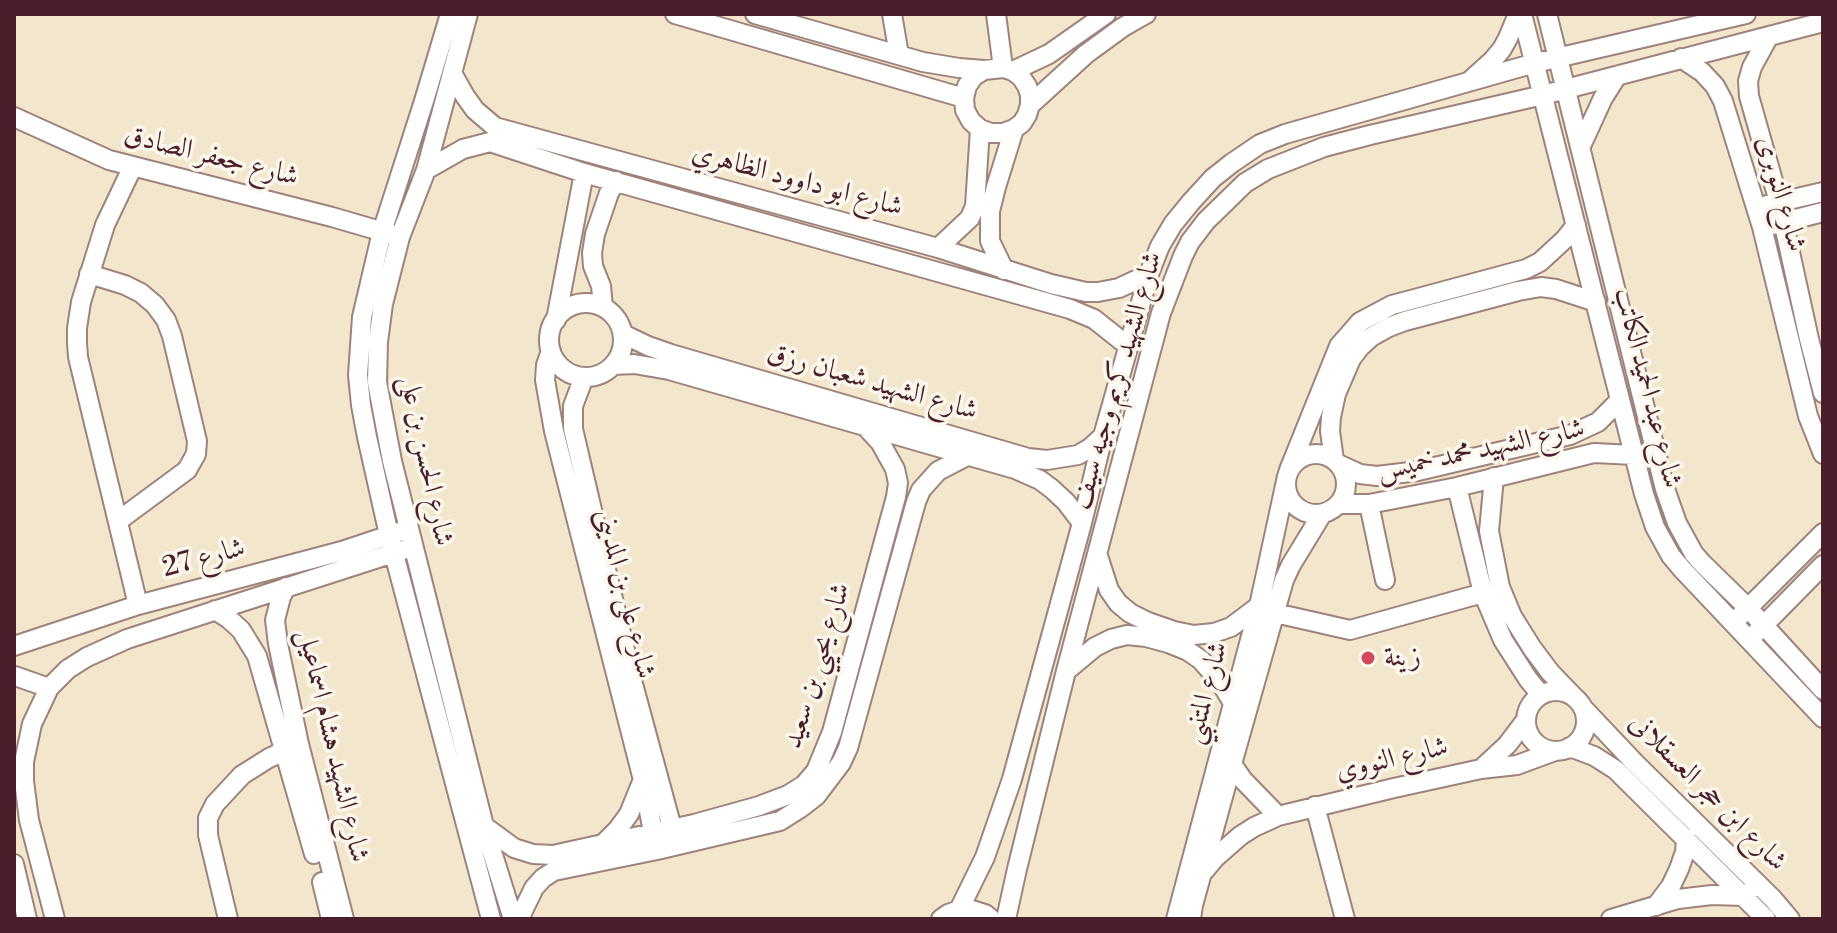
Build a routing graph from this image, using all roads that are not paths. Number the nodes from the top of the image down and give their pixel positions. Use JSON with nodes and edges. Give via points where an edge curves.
{"nodes":[{"id":1,"x":450,"y":14,"type":"edge"},
{"id":2,"x":468,"y":14,"type":"edge"},
{"id":3,"x":675,"y":14,"type":"edge"},
{"id":4,"x":755,"y":14,"type":"edge"},
{"id":5,"x":892,"y":14,"type":"edge"},
{"id":6,"x":996,"y":14,"type":"edge"},
{"id":7,"x":1106,"y":14,"type":"edge"},
{"id":8,"x":1146,"y":14,"type":"edge"},
{"id":9,"x":1520,"y":14,"type":"edge"},
{"id":10,"x":1547,"y":14,"type":"edge"},
{"id":11,"x":1702,"y":14,"type":"edge"},
{"id":12,"x":1746,"y":14,"type":"edge"},
{"id":13,"x":1723,"y":19,"type":"junction"},
{"id":14,"x":1823,"y":22,"type":"edge"},
{"id":15,"x":1769,"y":36,"type":"junction"},
{"id":16,"x":899,"y":55,"type":"junction"},
{"id":17,"x":1559,"y":58,"type":"junction"},
{"id":18,"x":1681,"y":58,"type":"junction"},
{"id":19,"x":1535,"y":63,"type":"junction"},
{"id":20,"x":1008,"y":69,"type":"junction"},
{"id":21,"x":984,"y":70,"type":"junction"},
{"id":22,"x":452,"y":73,"type":"junction"},
{"id":23,"x":1617,"y":76,"type":"junction"},
{"id":24,"x":1468,"y":82,"type":"junction"},
{"id":25,"x":1566,"y":89,"type":"junction"},
{"id":26,"x":1543,"y":95,"type":"junction"},
{"id":27,"x":964,"y":98,"type":"junction"},
{"id":28,"x":1030,"y":105,"type":"junction"},
{"id":29,"x":14,"y":117,"type":"edge"},
{"id":30,"x":980,"y":129,"type":"junction"},
{"id":31,"x":1014,"y":129,"type":"junction"},
{"id":32,"x":492,"y":134,"type":"junction"},
{"id":33,"x":1581,"y":146,"type":"junction"},
{"id":34,"x":133,"y":166,"type":"junction"},
{"id":35,"x":426,"y":170,"type":"junction"},
{"id":36,"x":584,"y":173,"type":"junction"},
{"id":37,"x":616,"y":181,"type":"junction"},
{"id":38,"x":1823,"y":192,"type":"edge"},
{"id":39,"x":1779,"y":202,"type":"junction"},
{"id":40,"x":1756,"y":207,"type":"junction"},
{"id":41,"x":1823,"y":212,"type":"edge"},
{"id":42,"x":1783,"y":222,"type":"junction"},
{"id":43,"x":1576,"y":225,"type":"junction"},
{"id":44,"x":1762,"y":227,"type":"junction"},
{"id":45,"x":382,"y":232,"type":"junction"},
{"id":46,"x":400,"y":237,"type":"junction"},
{"id":47,"x":938,"y":248,"type":"junction"},
{"id":48,"x":1004,"y":270,"type":"junction"},
{"id":49,"x":89,"y":274,"type":"junction"},
{"id":50,"x":1149,"y":274,"type":"junction"},
{"id":51,"x":1596,"y":302,"type":"junction"},
{"id":52,"x":603,"y":307,"type":"junction"},
{"id":53,"x":556,"y":320,"type":"junction"},
{"id":54,"x":623,"y":334,"type":"junction"},
{"id":55,"x":1816,"y":337,"type":"edge"},
{"id":56,"x":1128,"y":346,"type":"junction"},
{"id":57,"x":551,"y":351,"type":"junction"},
{"id":58,"x":614,"y":365,"type":"junction"},
{"id":59,"x":584,"y":377,"type":"junction"},
{"id":60,"x":1823,"y":393,"type":"edge"},
{"id":61,"x":1620,"y":400,"type":"junction"},
{"id":62,"x":865,"y":426,"type":"junction"},
{"id":63,"x":920,"y":434,"type":"junction"},
{"id":64,"x":1103,"y":436,"type":"junction"},
{"id":65,"x":1823,"y":454,"type":"edge"},
{"id":66,"x":1634,"y":455,"type":"junction"},
{"id":67,"x":967,"y":456,"type":"junction"},
{"id":68,"x":1336,"y":462,"type":"junction"},
{"id":69,"x":1287,"y":476,"type":"junction"},
{"id":70,"x":1494,"y":477,"type":"junction"},
{"id":71,"x":1457,"y":487,"type":"junction"},
{"id":72,"x":1339,"y":504,"type":"junction"},
{"id":73,"x":1369,"y":504,"type":"junction"},
{"id":74,"x":1322,"y":514,"type":"junction"},
{"id":75,"x":118,"y":521,"type":"junction"},
{"id":76,"x":1082,"y":523,"type":"junction"},
{"id":77,"x":1823,"y":533,"type":"edge"},
{"id":78,"x":411,"y":537,"type":"junction"},
{"id":79,"x":391,"y":544,"type":"junction"},
{"id":80,"x":1097,"y":553,"type":"junction"},
{"id":81,"x":344,"y":560,"type":"junction"},
{"id":82,"x":1823,"y":565,"type":"edge"},
{"id":83,"x":1385,"y":580,"type":"dead end"},
{"id":84,"x":286,"y":587,"type":"junction"},
{"id":85,"x":1483,"y":593,"type":"junction"},
{"id":86,"x":138,"y":605,"type":"junction"},
{"id":87,"x":1748,"y":608,"type":"junction"},
{"id":88,"x":1267,"y":609,"type":"junction"},
{"id":89,"x":215,"y":610,"type":"junction"},
{"id":90,"x":1732,"y":623,"type":"junction"},
{"id":91,"x":1763,"y":625,"type":"junction"},
{"id":92,"x":1749,"y":640,"type":"junction"},
{"id":93,"x":14,"y":646,"type":"edge"},
{"id":94,"x":14,"y":668,"type":"edge"},
{"id":95,"x":1066,"y":671,"type":"junction"},
{"id":96,"x":14,"y":678,"type":"edge"},
{"id":97,"x":49,"y":688,"type":"junction"},
{"id":98,"x":1823,"y":690,"type":"edge"},
{"id":99,"x":1541,"y":695,"type":"junction"},
{"id":100,"x":1233,"y":703,"type":"junction"},
{"id":101,"x":1579,"y":703,"type":"junction"},
{"id":102,"x":1823,"y":718,"type":"edge"},
{"id":103,"x":1526,"y":720,"type":"junction"},
{"id":104,"x":292,"y":747,"type":"junction"},
{"id":105,"x":1562,"y":749,"type":"junction"},
{"id":106,"x":1232,"y":764,"type":"junction"},
{"id":107,"x":1481,"y":769,"type":"junction"},
{"id":108,"x":643,"y":780,"type":"junction"},
{"id":109,"x":1315,"y":806,"type":"junction"},
{"id":110,"x":1278,"y":816,"type":"junction"},
{"id":111,"x":484,"y":826,"type":"junction"},
{"id":112,"x":653,"y":832,"type":"junction"},
{"id":113,"x":674,"y":837,"type":"junction"},
{"id":114,"x":1686,"y":838,"type":"junction"},
{"id":115,"x":605,"y":842,"type":"junction"},
{"id":116,"x":657,"y":850,"type":"junction"},
{"id":117,"x":14,"y":864,"type":"edge"},
{"id":118,"x":1203,"y":872,"type":"junction"},
{"id":119,"x":1750,"y":890,"type":"junction"},
{"id":120,"x":1656,"y":906,"type":"junction"},
{"id":121,"x":959,"y":910,"type":"junction"},
{"id":122,"x":1619,"y":918,"type":"edge"},
{"id":123,"x":27,"y":919,"type":"edge"},
{"id":124,"x":55,"y":919,"type":"edge"},
{"id":125,"x":228,"y":919,"type":"edge"},
{"id":126,"x":331,"y":919,"type":"edge"},
{"id":127,"x":344,"y":919,"type":"edge"},
{"id":128,"x":491,"y":919,"type":"edge"},
{"id":129,"x":516,"y":919,"type":"edge"},
{"id":130,"x":941,"y":919,"type":"edge"},
{"id":131,"x":991,"y":919,"type":"edge"},
{"id":132,"x":1006,"y":919,"type":"edge"},
{"id":133,"x":1176,"y":919,"type":"edge"},
{"id":134,"x":1191,"y":919,"type":"edge"},
{"id":135,"x":1345,"y":919,"type":"edge"},
{"id":136,"x":1766,"y":919,"type":"edge"},
{"id":137,"x":1790,"y":919,"type":"edge"}],
"edges":[{"from":1,"to":45,"type":"street","name":"شارع الحسن بن على"},
{"from":2,"to":22,"type":"street","name":"شارع الحسن بن على"},
{"from":3,"to":27,"type":"street"},
{"from":4,"to":16,"type":"street"},
{"from":5,"to":16,"type":"street"},
{"from":6,"to":20,"type":"street"},
{"from":7,"to":20,"type":"street","via":[[1049,54]]},
{"from":8,"to":28,"type":"street","via":[[1086,54]]},
{"from":9,"to":19,"type":"street","name":"شارع عبد الحميد الكاتب"},
{"from":9,"to":24,"type":"street","via":[[1502,49]]},
{"from":10,"to":17,"type":"street","name":"شارع عبد الحميد الكاتب"},
{"from":11,"to":13,"type":"street"},
{"from":12,"to":13,"type":"street","name":"شارع الشهيد كريم وجيه سيف"},
{"from":13,"to":17,"type":"street","name":"شارع الشهيد كريم وجيه سيف"},
{"from":14,"to":15,"type":"street","name":"شارع الشهيد كريم وجيه سيف"},
{"from":15,"to":18,"type":"street","name":"شارع الشهيد كريم وجيه سيف"},
{"from":15,"to":39,"type":"street","name":"شارع النوبرى","via":[[1748,81]]},
{"from":16,"to":21,"type":"street"},
{"from":17,"to":19,"type":"street","name":"شارع الشهيد كريم وجيه سيف"},
{"from":17,"to":25,"type":"street","name":"شارع عبد الحميد الكاتب"},
{"from":18,"to":23,"type":"street","name":"شارع الشهيد كريم وجيه سيف"},
{"from":18,"to":40,"type":"street","name":"شارع النوبرى","via":[[1702,72],[1723,101]]},
{"from":19,"to":24,"type":"street","name":"شارع الشهيد كريم وجيه سيف"},
{"from":19,"to":26,"type":"street","name":"شارع عبد الحميد الكاتب"},
{"from":20,"to":21,"type":"street"},
{"from":20,"to":28,"type":"street","via":[[1027,86]]},
{"from":21,"to":27,"type":"street","via":[[974,76]]},
{"from":22,"to":32,"type":"street","name":"شارع ابو داوود الظاهري"},
{"from":22,"to":35,"type":"street","name":"شارع الحسن بن على"},
{"from":23,"to":25,"type":"street","name":"شارع الشهيد كريم وجيه سيف"},
{"from":23,"to":33,"type":"street"},
{"from":24,"to":50,"type":"street","name":"شارع الشهيد كريم وجيه سيف","via":[[1260,144],[1222,170],[1191,202],[1160,246]]},
{"from":25,"to":26,"type":"street","name":"شارع الشهيد كريم وجيه سيف"},
{"from":25,"to":33,"type":"street","name":"شارع عبد الحميد الكاتب"},
{"from":26,"to":43,"type":"street","name":"شارع عبد الحميد الكاتب"},
{"from":26,"to":80,"type":"street","name":"شارع الشهيد كريم وجيه سيف","via":[[1324,147],[1268,169],[1220,205],[1190,242],[1173,278]]},
{"from":27,"to":30,"type":"street","via":[[965,110]]},
{"from":28,"to":31,"type":"street"},
{"from":29,"to":34,"type":"street","name":"شارع جعفر الصادق","via":[[97,156]]},
{"from":30,"to":31,"type":"street"},
{"from":30,"to":47,"type":"street","via":[[975,206],[970,218]]},
{"from":31,"to":48,"type":"street","via":[[990,211],[990,241]]},
{"from":32,"to":35,"type":"street"},
{"from":32,"to":36,"type":"street","name":"شارع ابو داوود الظاهري"},
{"from":32,"to":47,"type":"street","name":"شارع ابو داوود الظاهري"},
{"from":33,"to":87,"type":"street","name":"شارع عبد الحميد الكاتب","via":[[1670,505],[1694,554]]},
{"from":34,"to":45,"type":"street","name":"شارع جعفر الصادق"},
{"from":34,"to":49,"type":"street"},
{"from":35,"to":46,"type":"street","name":"شارع الحسن بن على"},
{"from":36,"to":37,"type":"street","name":"شارع ابو داوود الظاهري"},
{"from":36,"to":53,"type":"street"},
{"from":37,"to":52,"type":"street","via":[[592,253]]},
{"from":37,"to":56,"type":"street","name":"شارع ابو داوود الظاهري","via":[[1070,309],[1094,319]]},
{"from":38,"to":39,"type":"street"},
{"from":39,"to":40,"type":"street"},
{"from":39,"to":42,"type":"street","name":"شارع النوبرى"},
{"from":40,"to":44,"type":"street","name":"شارع النوبرى"},
{"from":41,"to":42,"type":"street"},
{"from":42,"to":44,"type":"street"},
{"from":42,"to":55,"type":"street","name":"شارع النوبرى"},
{"from":43,"to":51,"type":"street","name":"شارع عبد الحميد الكاتب"},
{"from":43,"to":69,"type":"street","name":"شارع المتنبي","via":[[1553,251],[1526,269],[1392,305],[1360,322],[1339,346]]},
{"from":44,"to":65,"type":"street","name":"شارع النوبرى","via":[[1808,416]]},
{"from":45,"to":46,"type":"street","name":"شارع جعفر الصادق"},
{"from":45,"to":79,"type":"street","name":"شارع الحسن بن على","via":[[362,317],[358,375]]},
{"from":46,"to":78,"type":"street","name":"شارع الحسن بن على","via":[[383,304],[377,382]]},
{"from":47,"to":48,"type":"street","name":"شارع ابو داوود الظاهري"},
{"from":48,"to":50,"type":"street","name":"شارع ابو داوود الظاهري","via":[[1086,292],[1119,288]]},
{"from":49,"to":75,"type":"street","via":[[78,316],[78,357]]},
{"from":49,"to":75,"type":"street","via":[[141,293],[166,320],[197,441],[187,470]]},
{"from":50,"to":56,"type":"street","name":"شارع الشهيد كريم وجيه سيف"},
{"from":51,"to":61,"type":"street","name":"شارع عبد الحميد الكاتب"},
{"from":51,"to":68,"type":"street","via":[[1541,287],[1405,321],[1371,337],[1351,359],[1336,394],[1330,431]]},
{"from":52,"to":53,"type":"street","via":[[577,304]]},
{"from":52,"to":54,"type":"street"},
{"from":53,"to":57,"type":"street"},
{"from":54,"to":58,"type":"street"},
{"from":54,"to":63,"type":"street","name":"شارع الشهيد شعبان رزق"},
{"from":55,"to":60,"type":"street","name":"شارع النوبرى"},
{"from":56,"to":64,"type":"street","name":"شارع الشهيد كريم وجيه سيف"},
{"from":57,"to":59,"type":"street","via":[[564,369]]},
{"from":57,"to":108,"type":"street","name":"شارع على بن المدينى","via":[[545,380],[554,431]]},
{"from":58,"to":59,"type":"street"},
{"from":58,"to":62,"type":"street","name":"شارع الشهيد شعبان رزق","via":[[669,370]]},
{"from":59,"to":113,"type":"street","name":"شارع على بن المدينى","via":[[573,406],[573,429]]},
{"from":61,"to":66,"type":"street","name":"شارع عبد الحميد الكاتب"},
{"from":61,"to":68,"type":"street","name":"شارع الشهيد محمد خميس","via":[[1598,422],[1570,435],[1418,471],[1377,476]]},
{"from":62,"to":63,"type":"street","name":"شارع الشهيد شعبان رزق"},
{"from":62,"to":113,"type":"street","name":"شارع يحيي بن سعيد","via":[[880,442],[898,483],[825,753],[804,785],[788,795]]},
{"from":63,"to":64,"type":"street","name":"شارع الشهيد شعبان رزق","via":[[1047,460],[1078,455]]},
{"from":63,"to":67,"type":"street","name":"شارع الشهيد شعبان رزق"},
{"from":64,"to":76,"type":"street","name":"شارع الشهيد كريم وجيه سيف"},
{"from":66,"to":70,"type":"street","name":"شارع الشهيد محمد خميس","via":[[1594,453]]},
{"from":66,"to":90,"type":"street","name":"شارع عبد الحميد الكاتب","via":[[1655,527],[1671,556]]},
{"from":67,"to":76,"type":"street","name":"شارع الشهيد شعبان رزق","via":[[1040,480]]},
{"from":67,"to":113,"type":"street","name":"شارع يحيي بن سعيد","via":[[938,471],[921,490],[856,723],[828,782],[780,821]]},
{"from":68,"to":69,"type":"street","via":[[1325,455],[1304,456]]},
{"from":68,"to":72,"type":"street","via":[[1345,476]]},
{"from":69,"to":74,"type":"street","via":[[1291,502],[1310,514]]},
{"from":69,"to":88,"type":"street","name":"شارع المتنبي"},
{"from":70,"to":71,"type":"street","name":"شارع الشهيد محمد خميس"},
{"from":70,"to":101,"type":"street","name":"شارع ابن حجر العسقلانى","via":[[1489,531],[1500,587],[1532,648]]},
{"from":71,"to":73,"type":"street","name":"شارع الشهيد محمد خميس"},
{"from":71,"to":85,"type":"street"},
{"from":72,"to":73,"type":"street","name":"شارع الشهيد محمد خميس"},
{"from":72,"to":74,"type":"street"},
{"from":73,"to":83,"type":"street"},
{"from":74,"to":88,"type":"street","name":"شارع المتنبي"},
{"from":75,"to":86,"type":"street"},
{"from":76,"to":121,"type":"street","name":"شارع الشهيد كريم وجيه سيف","via":[[1007,793]]},
{"from":77,"to":87,"type":"street"},
{"from":78,"to":79,"type":"street","name":"شارع 27"},
{"from":78,"to":111,"type":"street","name":"شارع الحسن بن على"},
{"from":79,"to":81,"type":"street","name":"شارع 27"},
{"from":79,"to":128,"type":"street","name":"شارع الحسن بن على"},
{"from":80,"to":88,"type":"street","via":[[1118,603],[1174,631],[1214,633]]},
{"from":80,"to":95,"type":"street","name":"شارع الشهيد كريم وجيه سيف"},
{"from":81,"to":84,"type":"street","name":"شارع 27"},
{"from":81,"to":86,"type":"street","name":"شارع 27"},
{"from":82,"to":91,"type":"street"},
{"from":84,"to":89,"type":"street","name":"شارع 27"},
{"from":84,"to":104,"type":"street","name":"شارع الشهيد هشام اسماعيل","via":[[277,609],[276,632]]},
{"from":85,"to":88,"type":"street","via":[[1350,630]]},
{"from":85,"to":99,"type":"street","via":[[1503,640]]},
{"from":86,"to":93,"type":"street","name":"شارع 27"},
{"from":87,"to":90,"type":"street"},
{"from":87,"to":91,"type":"street","name":"شارع عبد الحميد الكاتب"},
{"from":88,"to":100,"type":"street","name":"شارع المتنبي"},
{"from":88,"to":106,"type":"street","name":"شارع المتنبي"},
{"from":89,"to":97,"type":"street","name":"شارع 27","via":[[87,657]]},
{"from":89,"to":104,"type":"street","name":"شارع الشهيد هشام اسماعيل","via":[[241,630],[257,656]]},
{"from":90,"to":92,"type":"street","name":"شارع عبد الحميد الكاتب"},
{"from":91,"to":92,"type":"street"},
{"from":91,"to":98,"type":"street","name":"شارع عبد الحميد الكاتب"},
{"from":92,"to":102,"type":"street","name":"شارع عبد الحميد الكاتب"},
{"from":94,"to":96,"type":"street"},
{"from":95,"to":100,"type":"street","via":[[1111,639],[1146,637],[1201,660]]},
{"from":95,"to":132,"type":"street","name":"شارع الشهيد كريم وجيه سيف"},
{"from":96,"to":97,"type":"street"},
{"from":97,"to":124,"type":"street","via":[[30,733],[24,781]]},
{"from":99,"to":101,"type":"street","via":[[1564,692]]},
{"from":99,"to":103,"type":"street"},
{"from":100,"to":133,"type":"street","name":"شارع المتنبي"},
{"from":101,"to":105,"type":"street","via":[[1585,730]]},
{"from":101,"to":119,"type":"street","name":"شارع ابن حجر العسقلانى"},
{"from":103,"to":105,"type":"street","via":[[1534,741],[1543,748]]},
{"from":103,"to":107,"type":"street","name":"شارع النووي"},
{"from":104,"to":125,"type":"street","via":[[242,775],[208,818]]},
{"from":104,"to":126,"type":"street","name":"شارع الشهيد هشام اسماعيل"},
{"from":104,"to":127,"type":"street","name":"شارع الشهيد هشام اسماعيل"},
{"from":105,"to":107,"type":"street","name":"شارع النووي","via":[[1517,765]]},
{"from":105,"to":114,"type":"street","name":"شارع ابن حجر العسقلانى","via":[[1594,756],[1616,770]]},
{"from":106,"to":110,"type":"street"},
{"from":106,"to":118,"type":"street","name":"شارع المتنبي"},
{"from":107,"to":109,"type":"street","name":"شارع النووي"},
{"from":108,"to":112,"type":"street","name":"شارع على بن المدينى"},
{"from":108,"to":115,"type":"street","via":[[629,814]]},
{"from":109,"to":110,"type":"street","name":"شارع النووي"},
{"from":109,"to":135,"type":"street","name":"شارع النووي"},
{"from":110,"to":118,"type":"street","name":"شارع النووي","via":[[1240,836]]},
{"from":111,"to":115,"type":"street","name":"شارع يحيي بن سعيد","via":[[514,848],[533,854],[553,855]]},
{"from":111,"to":129,"type":"street","name":"شارع الحسن بن على"},
{"from":112,"to":113,"type":"street","name":"شارع يحيي بن سعيد"},
{"from":112,"to":115,"type":"street","name":"شارع يحيي بن سعيد"},
{"from":112,"to":116,"type":"street","name":"شارع على بن المدينى"},
{"from":113,"to":116,"type":"street","name":"شارع يحيي بن سعيد"},
{"from":114,"to":119,"type":"street","name":"شارع ابن حجر العسقلانى"},
{"from":114,"to":120,"type":"street","via":[[1679,869]]},
{"from":116,"to":129,"type":"street","name":"شارع يحيي بن سعيد","via":[[554,871],[534,888]]},
{"from":117,"to":123,"type":"street"},
{"from":118,"to":134,"type":"street","name":"شارع المتنبي"},
{"from":119,"to":120,"type":"street"},
{"from":119,"to":136,"type":"street","name":"شارع ابن حجر العسقلانى"},
{"from":119,"to":137,"type":"street","name":"شارع ابن حجر العسقلانى"},
{"from":120,"to":122,"type":"street"},
{"from":121,"to":130,"type":"street"},
{"from":121,"to":131,"type":"street"}]}
